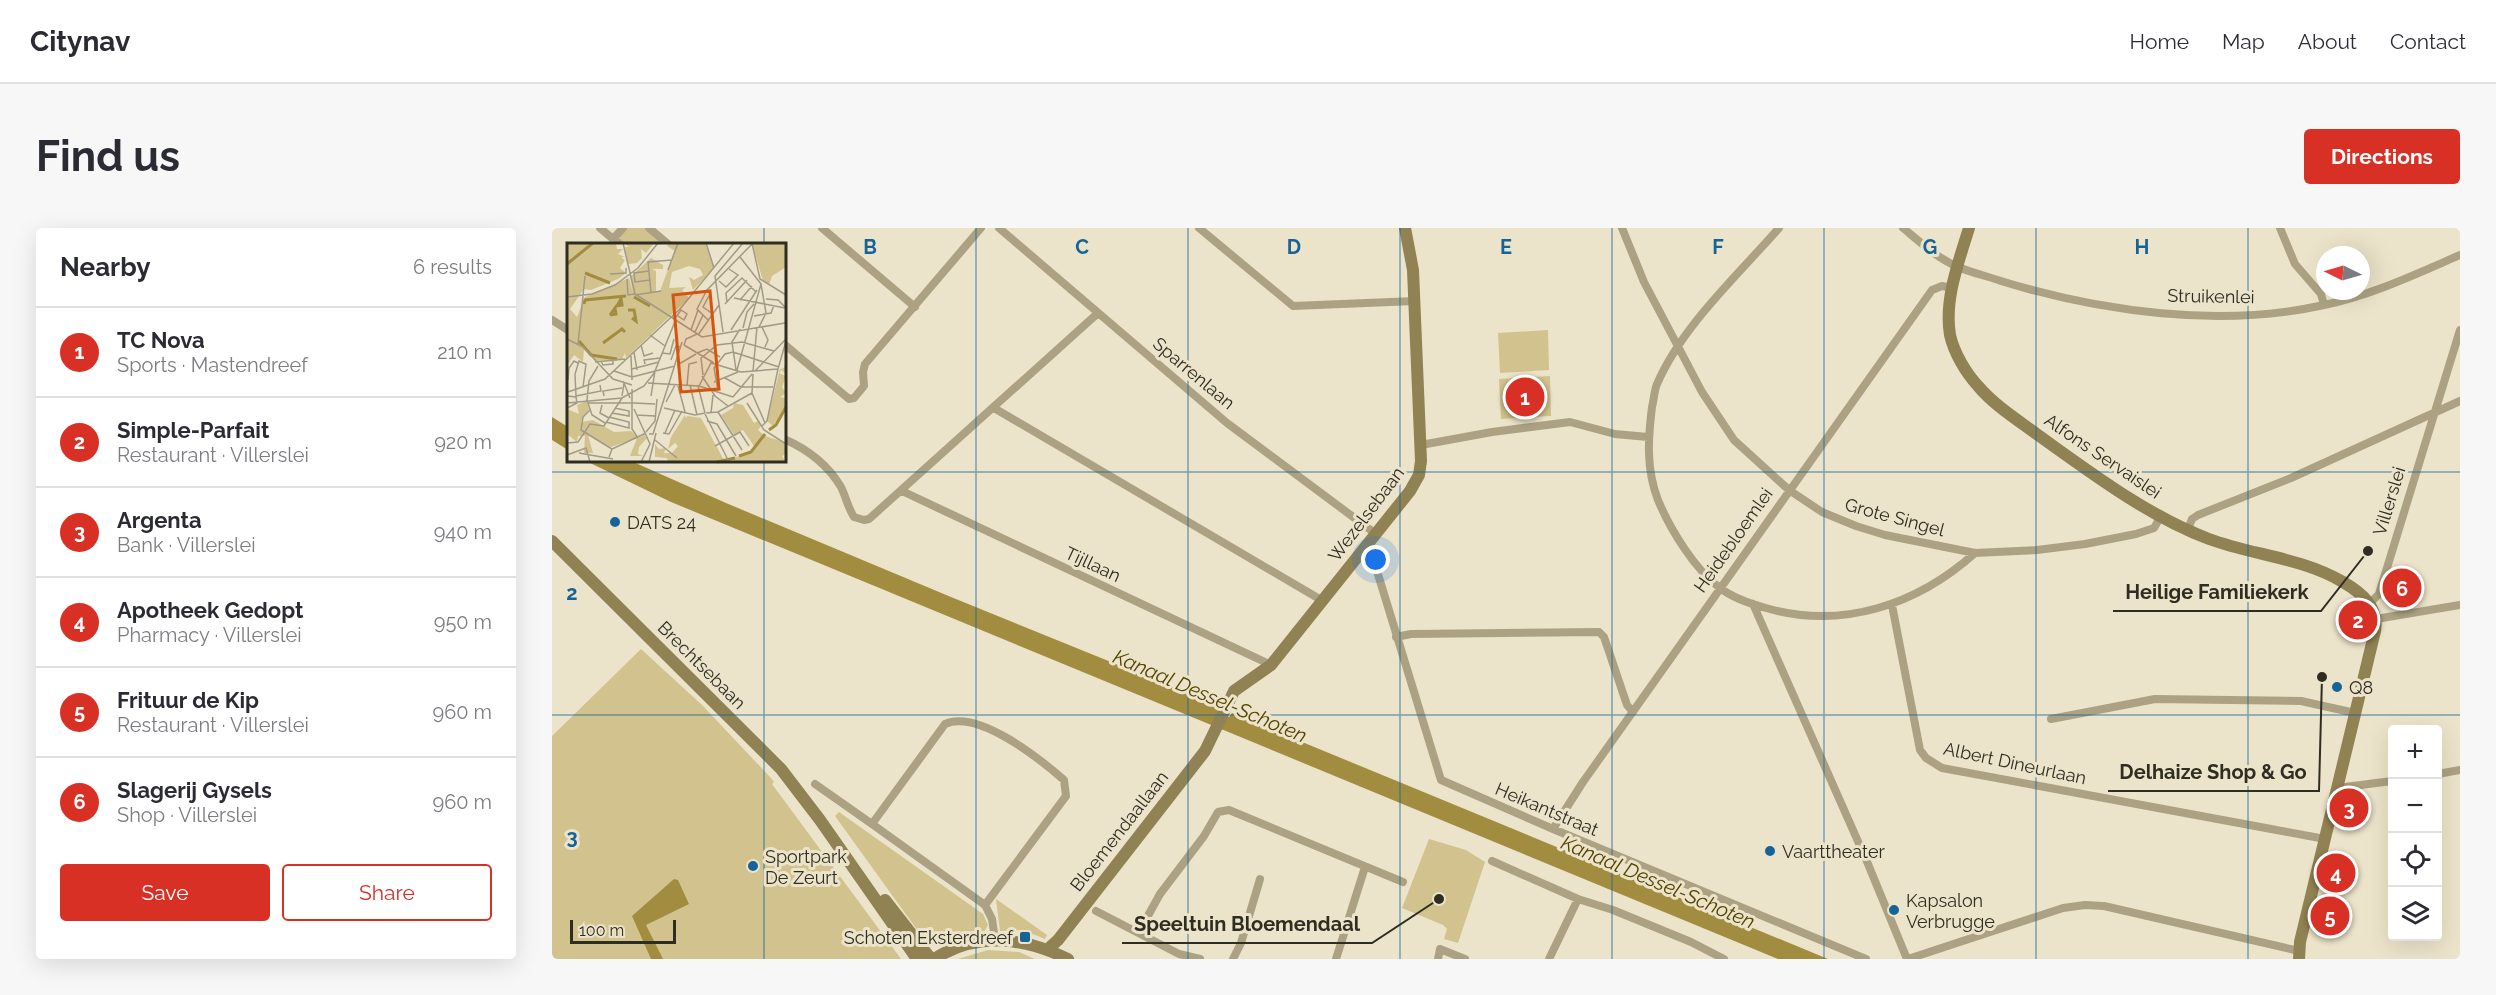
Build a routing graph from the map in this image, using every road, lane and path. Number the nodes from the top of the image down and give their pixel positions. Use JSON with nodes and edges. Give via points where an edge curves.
{"nodes":[{"id":1,"x":600,"y":228,"type":"edge"},
{"id":2,"x":622,"y":228,"type":"edge"},
{"id":3,"x":649,"y":228,"type":"edge"},
{"id":4,"x":822,"y":228,"type":"edge"},
{"id":5,"x":981,"y":228,"type":"edge"},
{"id":6,"x":1199,"y":228,"type":"edge"},
{"id":7,"x":1405,"y":228,"type":"edge"},
{"id":8,"x":1622,"y":228,"type":"edge"},
{"id":9,"x":1779,"y":228,"type":"edge"},
{"id":10,"x":1902,"y":228,"type":"edge"},
{"id":11,"x":1969,"y":228,"type":"edge"},
{"id":12,"x":2280,"y":228,"type":"edge"},
{"id":13,"x":1003,"y":229,"type":"edge"},
{"id":14,"x":617,"y":242,"type":"edge"},
{"id":15,"x":667,"y":243,"type":"edge"},
{"id":16,"x":2460,"y":255,"type":"edge"},
{"id":17,"x":1958,"y":267,"type":"junction"},
{"id":18,"x":1953,"y":288,"type":"junction"},
{"id":19,"x":1415,"y":301,"type":"junction"},
{"id":20,"x":2324,"y":305,"type":"junction"},
{"id":21,"x":915,"y":307,"type":"junction"},
{"id":22,"x":1098,"y":313,"type":"junction"},
{"id":23,"x":552,"y":320,"type":"edge"},
{"id":24,"x":567,"y":329,"type":"edge"},
{"id":25,"x":2460,"y":330,"type":"edge"},
{"id":26,"x":786,"y":346,"type":"edge"},
{"id":27,"x":1678,"y":346,"type":"junction"},
{"id":28,"x":2460,"y":401,"type":"edge"},
{"id":29,"x":994,"y":408,"type":"junction"},
{"id":30,"x":2434,"y":414,"type":"junction"},
{"id":31,"x":1648,"y":437,"type":"junction"},
{"id":32,"x":786,"y":440,"type":"edge"},
{"id":33,"x":1421,"y":445,"type":"junction"},
{"id":34,"x":1789,"y":490,"type":"junction"},
{"id":35,"x":902,"y":491,"type":"junction"},
{"id":36,"x":2161,"y":516,"type":"junction"},
{"id":37,"x":2188,"y":529,"type":"junction"},
{"id":38,"x":1376,"y":534,"type":"junction"},
{"id":39,"x":552,"y":542,"type":"edge"},
{"id":40,"x":1360,"y":553,"type":"junction"},
{"id":41,"x":1975,"y":553,"type":"junction"},
{"id":42,"x":1720,"y":588,"type":"junction"},
{"id":43,"x":1323,"y":601,"type":"junction"},
{"id":44,"x":2370,"y":603,"type":"junction"},
{"id":45,"x":1753,"y":604,"type":"junction"},
{"id":46,"x":1892,"y":605,"type":"junction"},
{"id":47,"x":2460,"y":605,"type":"edge"},
{"id":48,"x":2376,"y":619,"type":"junction"},
{"id":49,"x":1396,"y":637,"type":"junction"},
{"id":50,"x":1270,"y":665,"type":"junction"},
{"id":51,"x":1227,"y":705,"type":"joint"},
{"id":52,"x":1632,"y":712,"type":"junction"},
{"id":53,"x":2355,"y":713,"type":"junction"},
{"id":54,"x":2051,"y":719,"type":"dead end"},
{"id":55,"x":2460,"y":770,"type":"edge"},
{"id":56,"x":2442,"y":773,"type":"edge"},
{"id":57,"x":2388,"y":782,"type":"edge"},
{"id":58,"x":814,"y":784,"type":"dead end"},
{"id":59,"x":2337,"y":788,"type":"junction"},
{"id":60,"x":820,"y":820,"type":"junction"},
{"id":61,"x":872,"y":824,"type":"junction"},
{"id":62,"x":1552,"y":829,"type":"junction"},
{"id":63,"x":2325,"y":839,"type":"junction"},
{"id":64,"x":1491,"y":861,"type":"dead end"},
{"id":65,"x":1365,"y":867,"type":"junction"},
{"id":66,"x":1260,"y":879,"type":"dead end"},
{"id":67,"x":1403,"y":882,"type":"dead end"},
{"id":68,"x":1578,"y":898,"type":"junction"},
{"id":69,"x":985,"y":905,"type":"junction"},
{"id":70,"x":1096,"y":911,"type":"dead end"},
{"id":71,"x":1139,"y":932,"type":"junction"},
{"id":72,"x":995,"y":939,"type":"junction"},
{"id":73,"x":1045,"y":954,"type":"edge"},
{"id":74,"x":2299,"y":955,"type":"edge"},
{"id":75,"x":917,"y":959,"type":"edge"},
{"id":76,"x":932,"y":959,"type":"edge"},
{"id":77,"x":1068,"y":959,"type":"edge"},
{"id":78,"x":1200,"y":959,"type":"edge"},
{"id":79,"x":1233,"y":959,"type":"edge"},
{"id":80,"x":1336,"y":959,"type":"edge"},
{"id":81,"x":1438,"y":959,"type":"edge"},
{"id":82,"x":1465,"y":959,"type":"edge"},
{"id":83,"x":1549,"y":959,"type":"edge"},
{"id":84,"x":1724,"y":959,"type":"edge"},
{"id":85,"x":1866,"y":959,"type":"edge"},
{"id":86,"x":1907,"y":959,"type":"edge"}],
"edges":[{"from":1,"to":14,"type":"street"},
{"from":2,"to":14,"type":"street"},
{"from":3,"to":15,"type":"street"},
{"from":4,"to":21,"type":"street"},
{"from":5,"to":21,"type":"street"},
{"from":6,"to":19,"type":"street","via":[[1293,306]]},
{"from":7,"to":19,"type":"street","name":"Wezelsebaan"},
{"from":8,"to":27,"type":"street","name":"Grote Singel","via":[[1644,282]]},
{"from":9,"to":27,"type":"street"},
{"from":10,"to":17,"type":"street","name":"Struikenlei"},
{"from":11,"to":17,"type":"street","name":"Alfons Servaislei"},
{"from":12,"to":20,"type":"street","via":[[2295,264],[2321,294]]},
{"from":13,"to":22,"type":"street","name":"Sparrenlaan"},
{"from":16,"to":20,"type":"street","name":"Struikenlei","via":[[2365,294]]},
{"from":17,"to":18,"type":"street","name":"Alfons Servaislei"},
{"from":17,"to":20,"type":"street","name":"Struikenlei","via":[[2038,292],[2142,311],[2239,315]]},
{"from":18,"to":34,"type":"street","name":"Heidebloemlei","via":[[1942,286],[1932,290]]},
{"from":18,"to":36,"type":"street","name":"Alfons Servaislei","via":[[1950,336],[1961,363],[1978,386],[2066,455]]},
{"from":19,"to":33,"type":"street","name":"Wezelsebaan"},
{"from":21,"to":26,"type":"street","via":[[865,364],[864,386],[851,399]]},
{"from":22,"to":29,"type":"street"},
{"from":22,"to":38,"type":"street","name":"Sparrenlaan","via":[[1260,449]]},
{"from":23,"to":24,"type":"street"},
{"from":25,"to":30,"type":"street","name":"Villerslei"},
{"from":27,"to":31,"type":"street","via":[[1656,386]]},
{"from":27,"to":34,"type":"street","name":"Grote Singel","via":[[1734,440]]},
{"from":28,"to":30,"type":"street"},
{"from":29,"to":35,"type":"street"},
{"from":29,"to":43,"type":"street"},
{"from":30,"to":37,"type":"street","via":[[2198,515]]},
{"from":30,"to":44,"type":"street","name":"Villerslei","via":[[2379,594]]},
{"from":31,"to":33,"type":"street","via":[[1615,434],[1570,422]]},
{"from":31,"to":42,"type":"street","via":[[1653,488],[1667,521],[1694,561]]},
{"from":32,"to":35,"type":"street","via":[[813,455],[828,469],[854,517],[864,520]]},
{"from":33,"to":38,"type":"street","name":"Wezelsebaan","via":[[1419,475]]},
{"from":34,"to":41,"type":"street","name":"Grote Singel","via":[[1822,512],[1856,526]]},
{"from":34,"to":42,"type":"street","name":"Heidebloemlei"},
{"from":35,"to":50,"type":"street","name":"Tijllaan"},
{"from":36,"to":37,"type":"street","name":"Alfons Servaislei"},
{"from":36,"to":41,"type":"street","name":"Grote Singel","via":[[2154,528],[2136,534],[2037,550]]},
{"from":37,"to":44,"type":"street","name":"Alfons Servaislei","via":[[2233,548],[2318,570],[2343,582]]},
{"from":38,"to":40,"type":"street","name":"Wezelsebaan"},
{"from":39,"to":60,"type":"street","name":"Brechtsebaan","via":[[781,769]]},
{"from":40,"to":43,"type":"street","name":"Wezelsebaan"},
{"from":40,"to":49,"type":"street","name":"Heikantstraat","via":[[1377,571]]},
{"from":41,"to":46,"type":"street","via":[[1927,588]]},
{"from":42,"to":45,"type":"street"},
{"from":42,"to":52,"type":"street","name":"Heidebloemlei"},
{"from":43,"to":50,"type":"street","name":"Wezelsebaan"},
{"from":44,"to":48,"type":"street"},
{"from":45,"to":46,"type":"street","via":[[1815,617],[1864,613]]},
{"from":45,"to":86,"type":"street"},
{"from":46,"to":63,"type":"street","name":"Albert Dineurlaan","via":[[1920,750],[1933,764]]},
{"from":47,"to":48,"type":"street"},
{"from":48,"to":53,"type":"street"},
{"from":49,"to":52,"type":"street","via":[[1599,632],[1605,637]]},
{"from":49,"to":62,"type":"street","name":"Heikantstraat","via":[[1441,780]]},
{"from":50,"to":51,"type":"street","name":"Wezelsebaan","via":[[1234,691]]},
{"from":51,"to":73,"type":"street","name":"Bloemendaallaan","via":[[1204,751]]},
{"from":52,"to":62,"type":"street","name":"Heidebloemlei"},
{"from":53,"to":54,"type":"street","via":[[2301,701],[2155,699]]},
{"from":53,"to":59,"type":"street"},
{"from":55,"to":56,"type":"street"},
{"from":57,"to":59,"type":"street"},
{"from":58,"to":61,"type":"street"},
{"from":59,"to":63,"type":"street"},
{"from":60,"to":75,"type":"street","name":"Brechtsebaan"},
{"from":60,"to":76,"type":"street","name":"Brechtsebaan"},
{"from":61,"to":69,"type":"street"},
{"from":61,"to":69,"type":"street","via":[[945,724],[952,721],[999,733],[1049,766],[1064,780],[1065,796]]},
{"from":62,"to":85,"type":"street","name":"Heikantstraat"},
{"from":63,"to":74,"type":"street"},
{"from":64,"to":68,"type":"street"},
{"from":65,"to":67,"type":"street"},
{"from":65,"to":71,"type":"street","via":[[1229,810],[1218,812],[1160,894]]},
{"from":65,"to":80,"type":"street"},
{"from":66,"to":79,"type":"street"},
{"from":68,"to":83,"type":"street"},
{"from":68,"to":84,"type":"street"},
{"from":69,"to":72,"type":"street"},
{"from":70,"to":71,"type":"street"},
{"from":71,"to":78,"type":"street","via":[[1179,954]]},
{"from":72,"to":73,"type":"street"},
{"from":72,"to":76,"type":"street","via":[[963,945]]},
{"from":73,"to":77,"type":"street"},
{"from":74,"to":86,"type":"street","via":[[2104,906],[2085,905],[2043,914]]},
{"from":81,"to":82,"type":"street","via":[[1440,949]]}]}
